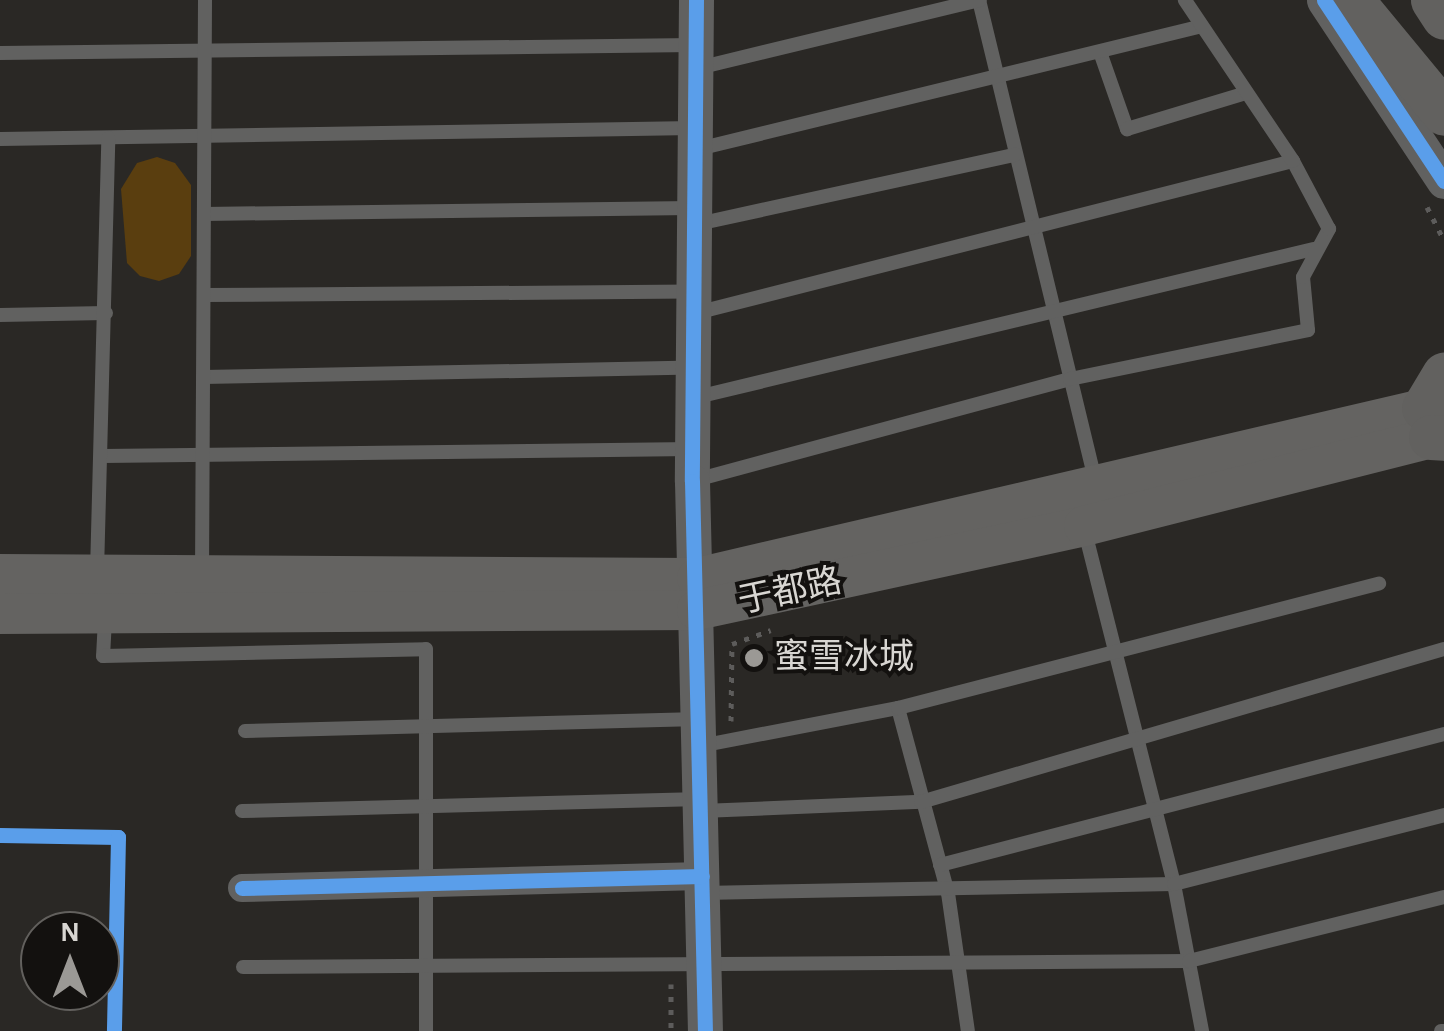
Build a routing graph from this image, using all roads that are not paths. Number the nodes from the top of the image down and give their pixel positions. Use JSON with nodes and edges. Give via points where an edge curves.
{"nodes":[{"id":1,"x":206,"y":0,"type":"edge"},
{"id":2,"x":696,"y":0,"type":"edge"},
{"id":3,"x":980,"y":0,"type":"edge"},
{"id":4,"x":1185,"y":0,"type":"edge"},
{"id":5,"x":1324,"y":0,"type":"edge"},
{"id":6,"x":1351,"y":0,"type":"edge"},
{"id":7,"x":1387,"y":0,"type":"edge"},
{"id":8,"x":1433,"y":0,"type":"edge"},
{"id":9,"x":1444,"y":17,"type":"edge"},
{"id":10,"x":1198,"y":27,"type":"junction"},
{"id":11,"x":205,"y":50,"type":"junction"},
{"id":12,"x":1100,"y":52,"type":"junction"},
{"id":13,"x":0,"y":53,"type":"edge"},
{"id":14,"x":695,"y":57,"type":"junction"},
{"id":15,"x":997,"y":78,"type":"junction"},
{"id":16,"x":1444,"y":92,"type":"edge"},
{"id":17,"x":1246,"y":93,"type":"junction"},
{"id":18,"x":1444,"y":113,"type":"edge"},
{"id":19,"x":205,"y":136,"type":"junction"},
{"id":20,"x":108,"y":138,"type":"junction"},
{"id":21,"x":0,"y":139,"type":"edge"},
{"id":22,"x":694,"y":139,"type":"junction"},
{"id":23,"x":1015,"y":155,"type":"junction"},
{"id":24,"x":1293,"y":161,"type":"junction"},
{"id":25,"x":1444,"y":180,"type":"edge"},
{"id":26,"x":204,"y":214,"type":"junction"},
{"id":27,"x":692,"y":217,"type":"junction"},
{"id":28,"x":1035,"y":231,"type":"junction"},
{"id":29,"x":1314,"y":249,"type":"junction"},
{"id":30,"x":204,"y":295,"type":"junction"},
{"id":31,"x":691,"y":303,"type":"junction"},
{"id":32,"x":1054,"y":311,"type":"junction"},
{"id":33,"x":106,"y":313,"type":"junction"},
{"id":34,"x":0,"y":314,"type":"edge"},
{"id":35,"x":203,"y":376,"type":"junction"},
{"id":36,"x":1070,"y":379,"type":"junction"},
{"id":37,"x":693,"y":383,"type":"junction"},
{"id":38,"x":1438,"y":416,"type":"edge"},
{"id":39,"x":203,"y":454,"type":"junction"},
{"id":40,"x":103,"y":456,"type":"junction"},
{"id":41,"x":693,"y":465,"type":"junction"},
{"id":42,"x":1096,"y":486,"type":"junction"},
{"id":43,"x":1084,"y":526,"type":"junction"},
{"id":44,"x":0,"y":574,"type":"edge"},
{"id":45,"x":202,"y":576,"type":"junction"},
{"id":46,"x":1379,"y":584,"type":"dead end"},
{"id":47,"x":101,"y":594,"type":"junction"},
{"id":48,"x":698,"y":594,"type":"junction"},
{"id":49,"x":0,"y":614,"type":"edge"},
{"id":50,"x":1444,"y":649,"type":"edge"},
{"id":51,"x":1116,"y":651,"type":"junction"},
{"id":52,"x":898,"y":708,"type":"junction"},
{"id":53,"x":426,"y":726,"type":"junction"},
{"id":54,"x":245,"y":731,"type":"dead end"},
{"id":55,"x":1444,"y":734,"type":"edge"},
{"id":56,"x":710,"y":735,"type":"junction"},
{"id":57,"x":1137,"y":739,"type":"junction"},
{"id":58,"x":921,"y":802,"type":"junction"},
{"id":59,"x":701,"y":805,"type":"junction"},
{"id":60,"x":426,"y":806,"type":"junction"},
{"id":61,"x":242,"y":810,"type":"dead end"},
{"id":62,"x":1154,"y":811,"type":"junction"},
{"id":63,"x":1444,"y":815,"type":"edge"},
{"id":64,"x":940,"y":865,"type":"junction"},
{"id":65,"x":426,"y":883,"type":"junction"},
{"id":66,"x":702,"y":884,"type":"junction"},
{"id":67,"x":1174,"y":884,"type":"junction"},
{"id":68,"x":242,"y":888,"type":"dead end"},
{"id":69,"x":948,"y":893,"type":"junction"},
{"id":70,"x":1444,"y":897,"type":"edge"},
{"id":71,"x":703,"y":961,"type":"junction"},
{"id":72,"x":1189,"y":961,"type":"junction"},
{"id":73,"x":958,"y":963,"type":"junction"},
{"id":74,"x":426,"y":964,"type":"junction"},
{"id":75,"x":243,"y":967,"type":"dead end"},
{"id":76,"x":426,"y":1031,"type":"edge"},
{"id":77,"x":704,"y":1031,"type":"edge"},
{"id":78,"x":968,"y":1031,"type":"edge"},
{"id":79,"x":1202,"y":1031,"type":"edge"}],
"edges":[{"from":1,"to":11,"type":"lane"},
{"from":2,"to":14,"type":"street"},
{"from":3,"to":14,"type":"lane"},
{"from":3,"to":15,"type":"lane"},
{"from":4,"to":10,"type":"lane"},
{"from":5,"to":25,"type":"street"},
{"from":6,"to":18,"type":"main road"},
{"from":7,"to":16,"type":"main road"},
{"from":8,"to":9,"type":"main road"},
{"from":10,"to":12,"type":"lane"},
{"from":10,"to":17,"type":"lane"},
{"from":11,"to":13,"type":"lane"},
{"from":11,"to":14,"type":"lane"},
{"from":11,"to":19,"type":"lane"},
{"from":12,"to":15,"type":"lane"},
{"from":12,"to":17,"type":"lane","via":[[1126,129]]},
{"from":14,"to":22,"type":"street"},
{"from":15,"to":22,"type":"lane"},
{"from":15,"to":23,"type":"lane"},
{"from":17,"to":24,"type":"lane"},
{"from":19,"to":20,"type":"lane"},
{"from":19,"to":22,"type":"lane"},
{"from":19,"to":26,"type":"lane"},
{"from":20,"to":21,"type":"lane"},
{"from":20,"to":33,"type":"lane"},
{"from":22,"to":27,"type":"street"},
{"from":23,"to":27,"type":"lane"},
{"from":23,"to":28,"type":"lane"},
{"from":24,"to":28,"type":"lane"},
{"from":24,"to":29,"type":"lane","via":[[1329,229]]},
{"from":26,"to":27,"type":"lane"},
{"from":26,"to":30,"type":"lane"},
{"from":27,"to":31,"type":"street"},
{"from":28,"to":31,"type":"lane"},
{"from":28,"to":32,"type":"lane"},
{"from":29,"to":32,"type":"lane"},
{"from":29,"to":36,"type":"lane","via":[[1302,296],[1308,330]]},
{"from":30,"to":31,"type":"lane"},
{"from":30,"to":35,"type":"lane"},
{"from":31,"to":37,"type":"street"},
{"from":32,"to":36,"type":"lane"},
{"from":32,"to":37,"type":"lane"},
{"from":33,"to":34,"type":"lane"},
{"from":33,"to":40,"type":"lane"},
{"from":35,"to":37,"type":"lane"},
{"from":35,"to":39,"type":"lane"},
{"from":36,"to":41,"type":"lane"},
{"from":36,"to":42,"type":"lane"},
{"from":37,"to":41,"type":"street"},
{"from":38,"to":42,"type":"main road","name":"于都路"},
{"from":38,"to":43,"type":"main road","name":"于都路"},
{"from":39,"to":40,"type":"lane"},
{"from":39,"to":41,"type":"lane"},
{"from":39,"to":45,"type":"lane"},
{"from":40,"to":47,"type":"lane"},
{"from":41,"to":48,"type":"street"},
{"from":42,"to":48,"type":"main road","name":"于都路"},
{"from":43,"to":48,"type":"main road","name":"于都路"},
{"from":43,"to":51,"type":"lane"},
{"from":44,"to":47,"type":"main road","name":"于都路"},
{"from":45,"to":47,"type":"main road","name":"于都路"},
{"from":45,"to":48,"type":"main road","name":"于都路"},
{"from":46,"to":51,"type":"lane"},
{"from":47,"to":48,"type":"main road","name":"于都路"},
{"from":47,"to":49,"type":"main road","name":"于都路"},
{"from":47,"to":53,"type":"lane","via":[[103,656],[426,650]]},
{"from":48,"to":56,"type":"street"},
{"from":50,"to":57,"type":"lane"},
{"from":51,"to":52,"type":"lane"},
{"from":51,"to":57,"type":"lane"},
{"from":52,"to":56,"type":"lane"},
{"from":52,"to":58,"type":"lane"},
{"from":53,"to":54,"type":"lane"},
{"from":53,"to":56,"type":"lane"},
{"from":53,"to":60,"type":"lane"},
{"from":55,"to":62,"type":"lane"},
{"from":56,"to":59,"type":"street"},
{"from":57,"to":58,"type":"lane"},
{"from":57,"to":62,"type":"lane"},
{"from":58,"to":59,"type":"lane"},
{"from":58,"to":64,"type":"lane"},
{"from":59,"to":60,"type":"lane"},
{"from":59,"to":66,"type":"street"},
{"from":60,"to":61,"type":"lane"},
{"from":60,"to":65,"type":"lane"},
{"from":62,"to":64,"type":"lane"},
{"from":62,"to":67,"type":"lane"},
{"from":63,"to":67,"type":"lane"},
{"from":64,"to":69,"type":"lane"},
{"from":65,"to":66,"type":"street"},
{"from":65,"to":68,"type":"street"},
{"from":65,"to":74,"type":"lane"},
{"from":66,"to":69,"type":"lane"},
{"from":66,"to":71,"type":"street"},
{"from":67,"to":69,"type":"lane"},
{"from":67,"to":72,"type":"lane"},
{"from":69,"to":73,"type":"lane"},
{"from":70,"to":72,"type":"lane"},
{"from":71,"to":73,"type":"lane"},
{"from":71,"to":74,"type":"lane"},
{"from":71,"to":77,"type":"street"},
{"from":72,"to":73,"type":"lane"},
{"from":72,"to":79,"type":"lane"},
{"from":73,"to":78,"type":"lane"},
{"from":74,"to":75,"type":"lane"},
{"from":74,"to":76,"type":"lane"}]}
